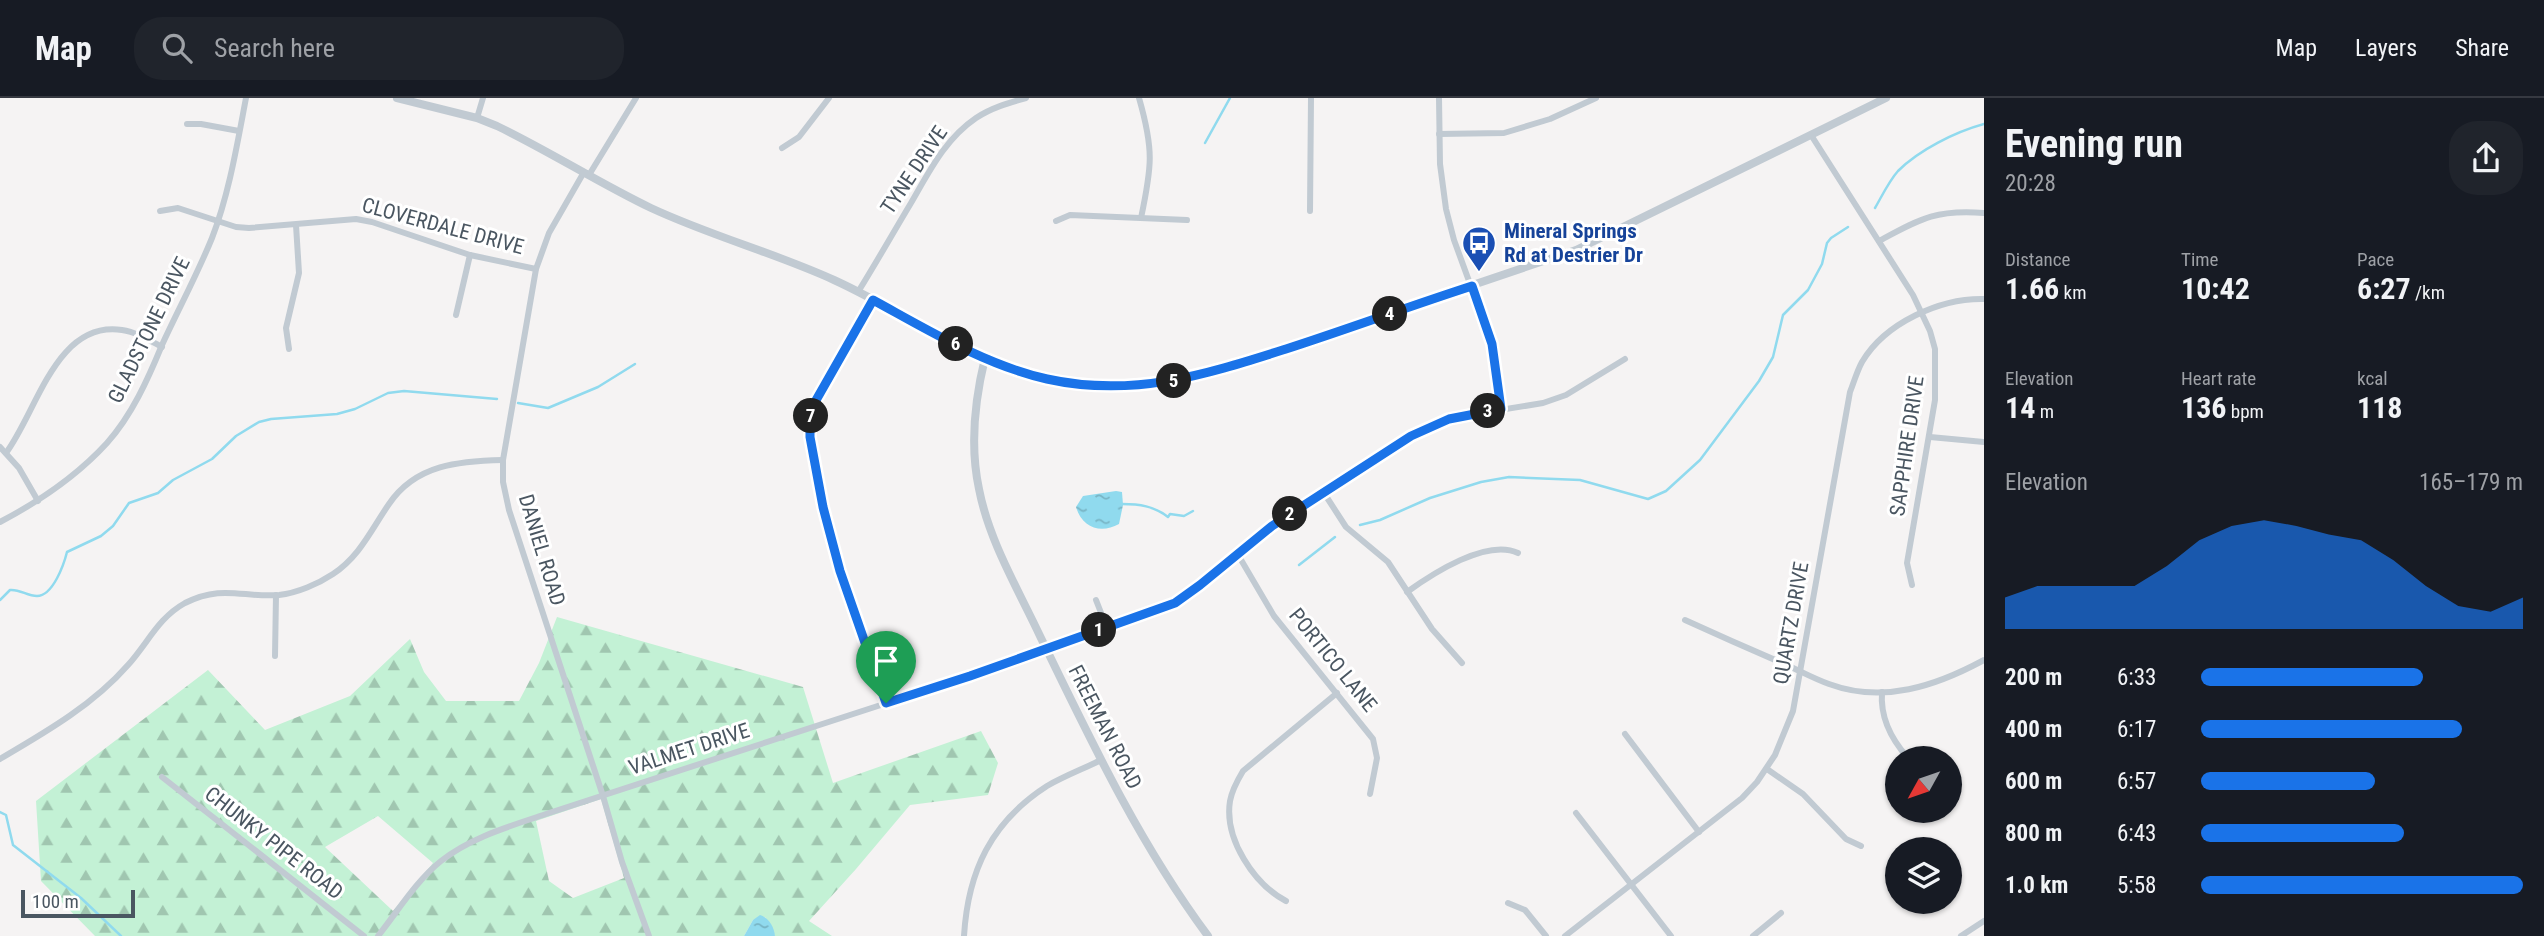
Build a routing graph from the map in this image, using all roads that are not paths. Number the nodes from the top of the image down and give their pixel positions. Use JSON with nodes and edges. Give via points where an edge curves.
{"nodes":[{"id":1,"x":246,"y":98,"type":"edge"},
{"id":2,"x":397,"y":98,"type":"edge"},
{"id":3,"x":482,"y":98,"type":"edge"},
{"id":4,"x":636,"y":98,"type":"edge"},
{"id":5,"x":829,"y":98,"type":"edge"},
{"id":6,"x":1026,"y":98,"type":"edge"},
{"id":7,"x":1139,"y":98,"type":"edge"},
{"id":8,"x":1311,"y":98,"type":"edge"},
{"id":9,"x":1439,"y":98,"type":"edge"},
{"id":10,"x":1596,"y":98,"type":"edge"},
{"id":11,"x":1886,"y":98,"type":"edge"},
{"id":12,"x":477,"y":118,"type":"junction"},
{"id":13,"x":187,"y":124,"type":"dead end"},
{"id":14,"x":240,"y":131,"type":"junction"},
{"id":15,"x":1439,"y":134,"type":"junction"},
{"id":16,"x":1811,"y":135,"type":"junction"},
{"id":17,"x":782,"y":148,"type":"dead end"},
{"id":18,"x":586,"y":174,"type":"junction"},
{"id":19,"x":160,"y":211,"type":"dead end"},
{"id":20,"x":1310,"y":211,"type":"dead end"},
{"id":21,"x":1984,"y":213,"type":"edge"},
{"id":22,"x":1141,"y":218,"type":"junction"},
{"id":23,"x":1187,"y":220,"type":"dead end"},
{"id":24,"x":217,"y":221,"type":"junction"},
{"id":25,"x":1056,"y":221,"type":"dead end"},
{"id":26,"x":296,"y":225,"type":"junction"},
{"id":27,"x":1879,"y":241,"type":"junction"},
{"id":28,"x":470,"y":255,"type":"junction"},
{"id":29,"x":536,"y":269,"type":"junction"},
{"id":30,"x":1472,"y":286,"type":"junction"},
{"id":31,"x":858,"y":292,"type":"junction"},
{"id":32,"x":1984,"y":299,"type":"edge"},
{"id":33,"x":873,"y":300,"type":"junction"},
{"id":34,"x":1923,"y":313,"type":"junction"},
{"id":35,"x":456,"y":315,"type":"dead end"},
{"id":36,"x":162,"y":347,"type":"junction"},
{"id":37,"x":289,"y":349,"type":"dead end"},
{"id":38,"x":985,"y":358,"type":"junction"},
{"id":39,"x":1625,"y":359,"type":"dead end"},
{"id":40,"x":1501,"y":409,"type":"junction"},
{"id":41,"x":1930,"y":438,"type":"junction"},
{"id":42,"x":1984,"y":442,"type":"edge"},
{"id":43,"x":0,"y":447,"type":"edge"},
{"id":44,"x":6,"y":453,"type":"junction"},
{"id":45,"x":503,"y":460,"type":"junction"},
{"id":46,"x":1324,"y":493,"type":"junction"},
{"id":47,"x":38,"y":500,"type":"junction"},
{"id":48,"x":0,"y":522,"type":"edge"},
{"id":49,"x":1237,"y":553,"type":"junction"},
{"id":50,"x":1518,"y":553,"type":"dead end"},
{"id":51,"x":1912,"y":585,"type":"dead end"},
{"id":52,"x":1407,"y":592,"type":"junction"},
{"id":53,"x":276,"y":595,"type":"junction"},
{"id":54,"x":1096,"y":600,"type":"dead end"},
{"id":55,"x":1685,"y":620,"type":"dead end"},
{"id":56,"x":1107,"y":628,"type":"junction"},
{"id":57,"x":1046,"y":649,"type":"junction"},
{"id":58,"x":275,"y":656,"type":"dead end"},
{"id":59,"x":1984,"y":660,"type":"edge"},
{"id":60,"x":1462,"y":663,"type":"dead end"},
{"id":61,"x":1800,"y":671,"type":"junction"},
{"id":62,"x":1882,"y":692,"type":"junction"},
{"id":63,"x":1337,"y":693,"type":"junction"},
{"id":64,"x":886,"y":703,"type":"junction"},
{"id":65,"x":1625,"y":734,"type":"dead end"},
{"id":66,"x":1899,"y":746,"type":"edge"},
{"id":67,"x":0,"y":759,"type":"edge"},
{"id":68,"x":1101,"y":760,"type":"junction"},
{"id":69,"x":1767,"y":769,"type":"junction"},
{"id":70,"x":162,"y":777,"type":"dead end"},
{"id":71,"x":1370,"y":794,"type":"dead end"},
{"id":72,"x":603,"y":796,"type":"junction"},
{"id":73,"x":1576,"y":813,"type":"dead end"},
{"id":74,"x":1699,"y":832,"type":"junction"},
{"id":75,"x":1861,"y":846,"type":"dead end"},
{"id":76,"x":1631,"y":884,"type":"junction"},
{"id":77,"x":1286,"y":901,"type":"dead end"},
{"id":78,"x":1508,"y":903,"type":"dead end"},
{"id":79,"x":1781,"y":913,"type":"dead end"},
{"id":80,"x":1984,"y":922,"type":"edge"},
{"id":81,"x":364,"y":936,"type":"edge"},
{"id":82,"x":378,"y":936,"type":"edge"},
{"id":83,"x":649,"y":936,"type":"edge"},
{"id":84,"x":964,"y":936,"type":"edge"},
{"id":85,"x":1208,"y":936,"type":"edge"},
{"id":86,"x":1546,"y":936,"type":"edge"},
{"id":87,"x":1565,"y":936,"type":"edge"},
{"id":88,"x":1671,"y":936,"type":"edge"},
{"id":89,"x":1754,"y":936,"type":"edge"},
{"id":90,"x":1961,"y":936,"type":"edge"}],
"edges":[{"from":1,"to":14,"type":"street","name":"GLADSTONE DRIVE"},
{"from":2,"to":12,"type":"street"},
{"from":3,"to":12,"type":"street"},
{"from":4,"to":18,"type":"street","name":"DANIEL ROAD"},
{"from":5,"to":17,"type":"street","via":[[799,137]]},
{"from":6,"to":31,"type":"street","name":"TYNE DRIVE","via":[[984,113],[951,141]]},
{"from":7,"to":22,"type":"street","via":[[1151,153]]},
{"from":8,"to":20,"type":"street"},
{"from":9,"to":15,"type":"street"},
{"from":10,"to":15,"type":"street","via":[[1504,133]]},
{"from":11,"to":16,"type":"street"},
{"from":12,"to":18,"type":"street"},
{"from":13,"to":14,"type":"street"},
{"from":14,"to":24,"type":"street","name":"GLADSTONE DRIVE"},
{"from":15,"to":30,"type":"street","via":[[1446,209]]},
{"from":16,"to":27,"type":"street","name":"SAPPHIRE DRIVE"},
{"from":16,"to":30,"type":"street","via":[[1576,250]]},
{"from":18,"to":29,"type":"street","name":"DANIEL ROAD","via":[[557,215]]},
{"from":18,"to":31,"type":"street","via":[[666,214]]},
{"from":19,"to":24,"type":"street","name":"CLOVERDALE DRIVE","via":[[178,208]]},
{"from":21,"to":27,"type":"street","via":[[1939,213]]},
{"from":22,"to":23,"type":"street"},
{"from":22,"to":25,"type":"street","via":[[1070,215]]},
{"from":24,"to":26,"type":"street","name":"CLOVERDALE DRIVE","via":[[249,228]]},
{"from":24,"to":36,"type":"street","name":"GLADSTONE DRIVE"},
{"from":26,"to":28,"type":"street","name":"CLOVERDALE DRIVE","via":[[340,219],[372,222]]},
{"from":26,"to":37,"type":"street","via":[[299,273],[286,328]]},
{"from":27,"to":34,"type":"street","name":"SAPPHIRE DRIVE"},
{"from":28,"to":29,"type":"street","name":"CLOVERDALE DRIVE"},
{"from":28,"to":35,"type":"street"},
{"from":29,"to":45,"type":"street","name":"DANIEL ROAD"},
{"from":30,"to":38,"type":"street","via":[[1224,369],[1167,382],[1088,386],[1045,378]]},
{"from":30,"to":40,"type":"street","via":[[1492,344]]},
{"from":31,"to":33,"type":"street"},
{"from":32,"to":34,"type":"street","name":"QUARTZ DRIVE","via":[[1957,300]]},
{"from":33,"to":38,"type":"street"},
{"from":33,"to":64,"type":"street","via":[[815,402],[810,437],[840,571]]},
{"from":34,"to":41,"type":"street","name":"SAPPHIRE DRIVE","via":[[1935,349]]},
{"from":34,"to":61,"type":"street","name":"QUARTZ DRIVE","via":[[1882,338],[1863,362],[1850,393]]},
{"from":36,"to":44,"type":"street","via":[[120,330],[80,339],[57,362],[19,437]]},
{"from":36,"to":47,"type":"street","name":"GLADSTONE DRIVE","via":[[136,400],[109,440],[60,486]]},
{"from":38,"to":57,"type":"street","name":"FREEMAN ROAD","via":[[975,432],[978,487],[1000,553]]},
{"from":39,"to":40,"type":"street","name":"VALMET DRIVE","via":[[1566,395]]},
{"from":40,"to":46,"type":"street","name":"VALMET DRIVE","via":[[1435,424]]},
{"from":41,"to":42,"type":"street"},
{"from":41,"to":51,"type":"street","name":"SAPPHIRE DRIVE","via":[[1907,563]]},
{"from":43,"to":44,"type":"street"},
{"from":44,"to":47,"type":"street"},
{"from":45,"to":53,"type":"street","via":[[466,460],[425,473],[390,502],[347,564],[320,581]]},
{"from":45,"to":72,"type":"street","name":"DANIEL ROAD","via":[[509,510]]},
{"from":46,"to":49,"type":"street","name":"VALMET DRIVE"},
{"from":46,"to":52,"type":"street","via":[[1346,527],[1383,557]]},
{"from":47,"to":48,"type":"street","name":"GLADSTONE DRIVE"},
{"from":49,"to":56,"type":"street","name":"VALMET DRIVE","via":[[1175,603]]},
{"from":49,"to":63,"type":"street","name":"PORTICO LANE","via":[[1266,604]]},
{"from":50,"to":52,"type":"street","via":[[1502,550],[1463,559]]},
{"from":52,"to":60,"type":"street","via":[[1442,643]]},
{"from":53,"to":58,"type":"street"},
{"from":53,"to":67,"type":"street","via":[[221,593],[183,605],[158,624],[128,666],[74,714]]},
{"from":54,"to":56,"type":"street"},
{"from":55,"to":61,"type":"street"},
{"from":56,"to":57,"type":"street","name":"VALMET DRIVE"},
{"from":57,"to":64,"type":"street","name":"VALMET DRIVE"},
{"from":57,"to":68,"type":"street","name":"FREEMAN ROAD"},
{"from":59,"to":62,"type":"street","via":[[1936,683]]},
{"from":61,"to":62,"type":"street","via":[[1843,688]]},
{"from":61,"to":69,"type":"street","name":"QUARTZ DRIVE","via":[[1790,723]]},
{"from":62,"to":66,"type":"street","via":[[1881,706]]},
{"from":63,"to":71,"type":"street","name":"PORTICO LANE","via":[[1376,746]]},
{"from":63,"to":77,"type":"street","via":[[1259,755],[1243,771],[1230,800],[1232,835],[1241,853],[1271,893]]},
{"from":64,"to":72,"type":"street","name":"VALMET DRIVE"},
{"from":65,"to":74,"type":"street"},
{"from":68,"to":84,"type":"street","via":[[1049,785],[998,830],[974,876]]},
{"from":68,"to":85,"type":"street","name":"FREEMAN ROAD","via":[[1145,845]]},
{"from":69,"to":74,"type":"street","name":"QUARTZ DRIVE","via":[[1742,798]]},
{"from":69,"to":75,"type":"street","via":[[1803,794],[1846,839]]},
{"from":70,"to":81,"type":"street","name":"CHUNKY PIPE ROAD"},
{"from":72,"to":82,"type":"street","name":"VALMET DRIVE","via":[[505,828],[449,855],[427,874]]},
{"from":72,"to":83,"type":"street","name":"DANIEL ROAD"},
{"from":73,"to":76,"type":"street"},
{"from":74,"to":76,"type":"street","name":"QUARTZ DRIVE"},
{"from":76,"to":87,"type":"street","name":"QUARTZ DRIVE"},
{"from":76,"to":88,"type":"street"},
{"from":78,"to":86,"type":"street","via":[[1525,910]]},
{"from":79,"to":89,"type":"street"},
{"from":80,"to":90,"type":"street"}]}
